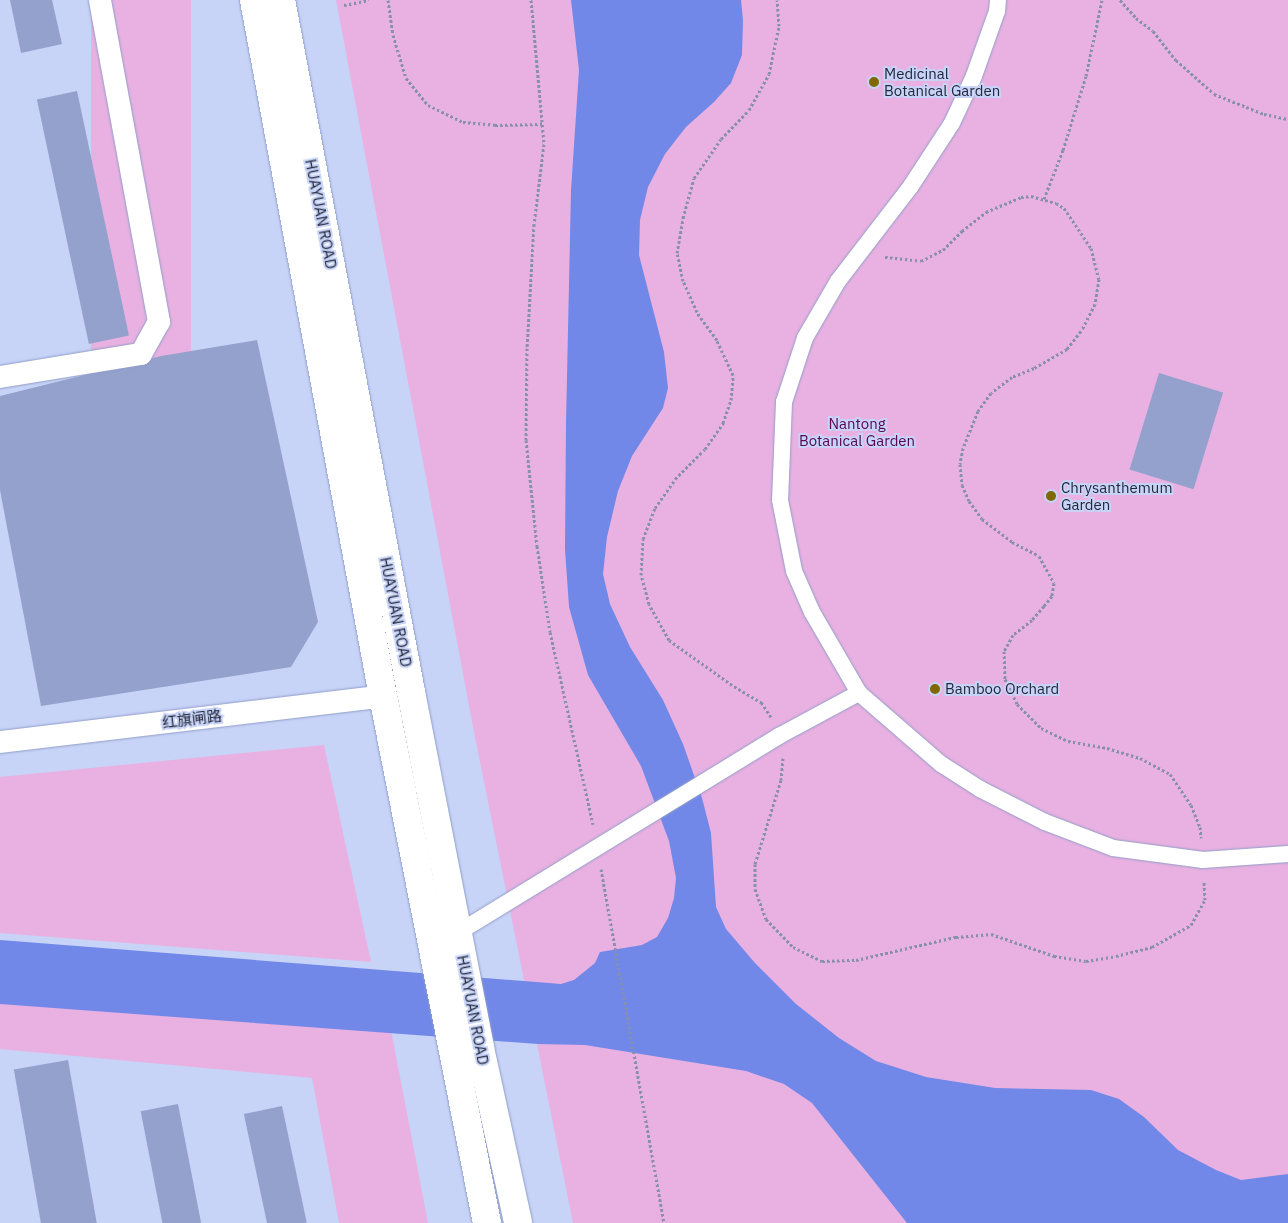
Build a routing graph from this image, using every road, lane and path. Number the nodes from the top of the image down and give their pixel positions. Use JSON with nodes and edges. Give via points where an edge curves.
{"nodes":[{"id":1,"x":100,"y":0,"type":"edge"},
{"id":2,"x":254,"y":0,"type":"edge"},
{"id":3,"x":281,"y":0,"type":"edge"},
{"id":4,"x":369,"y":0,"type":"edge"},
{"id":5,"x":388,"y":0,"type":"edge"},
{"id":6,"x":531,"y":0,"type":"edge"},
{"id":7,"x":998,"y":0,"type":"edge"},
{"id":8,"x":1102,"y":0,"type":"edge"},
{"id":9,"x":1120,"y":0,"type":"edge"},
{"id":10,"x":344,"y":5,"type":"dead end"},
{"id":11,"x":1288,"y":119,"type":"edge"},
{"id":12,"x":543,"y":124,"type":"junction"},
{"id":13,"x":1044,"y":199,"type":"junction"},
{"id":14,"x":862,"y":250,"type":"junction"},
{"id":15,"x":0,"y":377,"type":"edge"},
{"id":16,"x":859,"y":693,"type":"junction"},
{"id":17,"x":383,"y":696,"type":"junction"},
{"id":18,"x":0,"y":742,"type":"edge"},
{"id":19,"x":597,"y":848,"type":"junction"},
{"id":20,"x":1288,"y":854,"type":"edge"},
{"id":21,"x":1203,"y":860,"type":"junction"},
{"id":22,"x":458,"y":932,"type":"junction"},
{"id":23,"x":435,"y":955,"type":"junction"},
{"id":24,"x":487,"y":1223,"type":"edge"},
{"id":25,"x":518,"y":1223,"type":"edge"},
{"id":26,"x":664,"y":1223,"type":"edge"}],
"edges":[{"from":1,"to":15,"type":"street","via":[[159,322],[141,354]]},
{"from":2,"to":17,"type":"main road","name":"HUAYUAN ROAD"},
{"from":3,"to":22,"type":"main road","name":"HUAYUAN ROAD"},
{"from":4,"to":10,"type":"path"},
{"from":5,"to":12,"type":"path","via":[[393,36],[406,78],[428,105],[462,122]]},
{"from":6,"to":12,"type":"path"},
{"from":7,"to":14,"type":"street","via":[[974,76],[952,123],[911,186]]},
{"from":8,"to":13,"type":"path","via":[[1086,76]]},
{"from":9,"to":11,"type":"path","via":[[1153,31],[1176,60],[1214,94],[1264,114]]},
{"from":12,"to":19,"type":"path","via":[[527,348],[526,440],[550,632]]},
{"from":13,"to":14,"type":"path","via":[[1021,196],[1003,203],[986,212],[943,250],[921,261]]},
{"from":13,"to":21,"type":"path","via":[[1064,208],[1091,248],[1099,280],[1095,304],[1082,331],[1067,349],[1012,377],[991,393],[972,423],[960,464],[962,485],[982,519],[1012,542],[1039,556],[1054,583],[1052,596],[1032,620],[1013,634],[1004,651],[1005,679],[1017,704],[1041,728],[1068,741],[1140,758],[1170,774],[1191,805],[1200,827]]},
{"from":14,"to":16,"type":"street","via":[[838,281],[805,338],[784,402],[780,500],[794,571],[812,612]]},
{"from":16,"to":19,"type":"street","via":[[779,736]]},
{"from":16,"to":21,"type":"street","via":[[941,764],[980,789],[1045,822],[1113,848]]},
{"from":17,"to":18,"type":"street","name":"红旗闸路"},
{"from":17,"to":23,"type":"main road","name":"HUAYUAN ROAD"},
{"from":19,"to":22,"type":"street"},
{"from":19,"to":26,"type":"path"},
{"from":20,"to":21,"type":"street"},
{"from":22,"to":23,"type":"street"},
{"from":22,"to":25,"type":"main road","name":"HUAYUAN ROAD"},
{"from":23,"to":24,"type":"main road","name":"HUAYUAN ROAD"}]}
